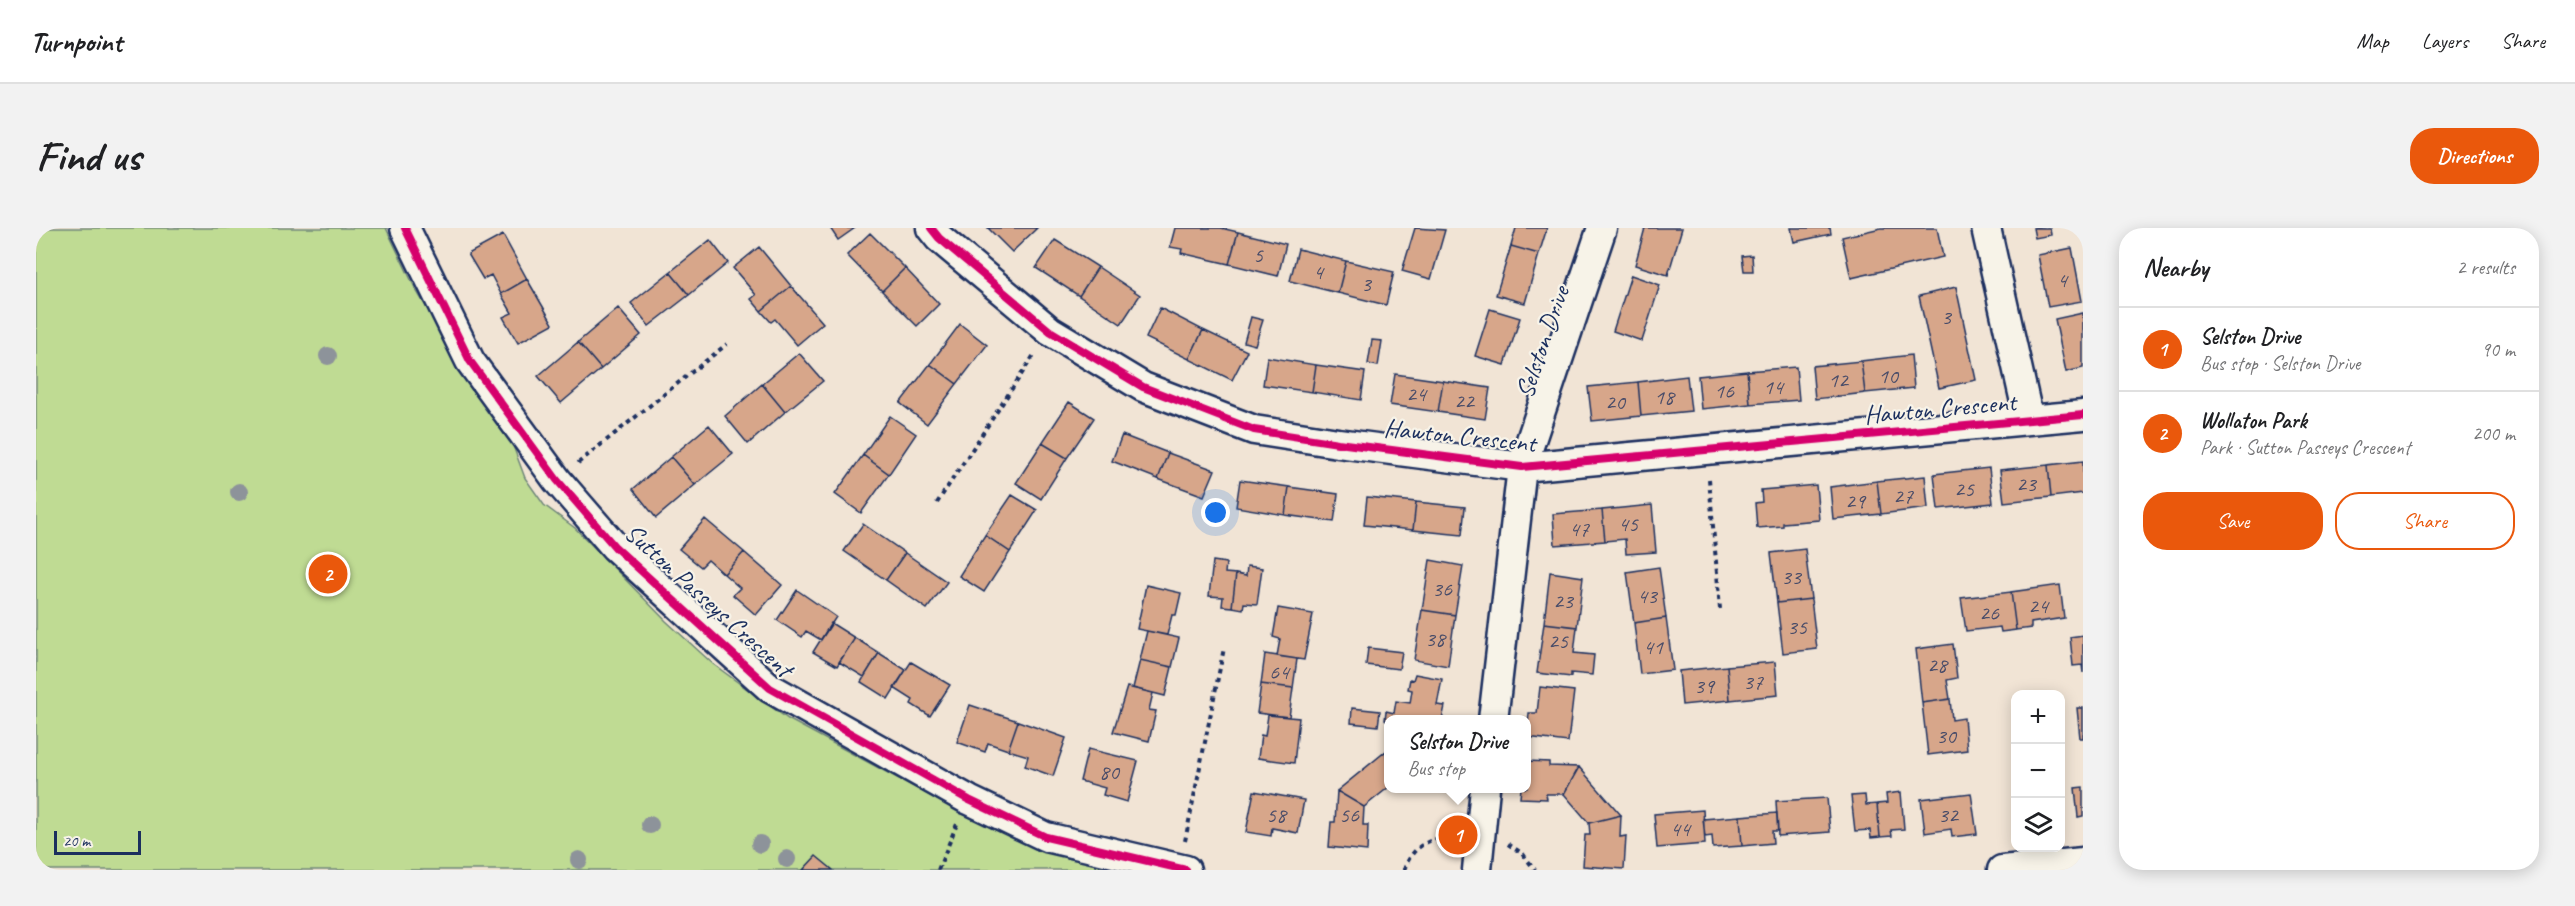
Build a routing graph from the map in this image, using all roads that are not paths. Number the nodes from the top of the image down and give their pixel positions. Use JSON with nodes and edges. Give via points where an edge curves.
{"nodes":[{"id":1,"x":405,"y":228,"type":"edge"},
{"id":2,"x":931,"y":228,"type":"edge"},
{"id":3,"x":1602,"y":228,"type":"edge"},
{"id":4,"x":1986,"y":228,"type":"edge"},
{"id":5,"x":2083,"y":415,"type":"edge"},
{"id":6,"x":2029,"y":420,"type":"junction"},
{"id":7,"x":1522,"y":467,"type":"junction"},
{"id":8,"x":1494,"y":715,"type":"edge"},
{"id":9,"x":1485,"y":793,"type":"edge"},
{"id":10,"x":2083,"y":862,"type":"edge"},
{"id":11,"x":1183,"y":869,"type":"edge"},
{"id":12,"x":1477,"y":870,"type":"edge"},
{"id":13,"x":2002,"y":870,"type":"edge"}],
"edges":[{"from":1,"to":11,"type":"street","name":"Sutton Passeys Crescent","via":[[470,361],[557,480],[615,547],[770,688],[969,800],[1047,837]]},
{"from":2,"to":7,"type":"street","name":"Hawton Crescent","via":[[1050,332],[1143,387],[1254,430]]},
{"from":3,"to":7,"type":"street","name":"Selston Drive"},
{"from":4,"to":6,"type":"street"},
{"from":5,"to":6,"type":"street","name":"Hawton Crescent"},
{"from":6,"to":7,"type":"street","name":"Hawton Crescent"},
{"from":7,"to":8,"type":"street","name":"Selston Drive"},
{"from":9,"to":12,"type":"street"},
{"from":10,"to":13,"type":"street"}]}
